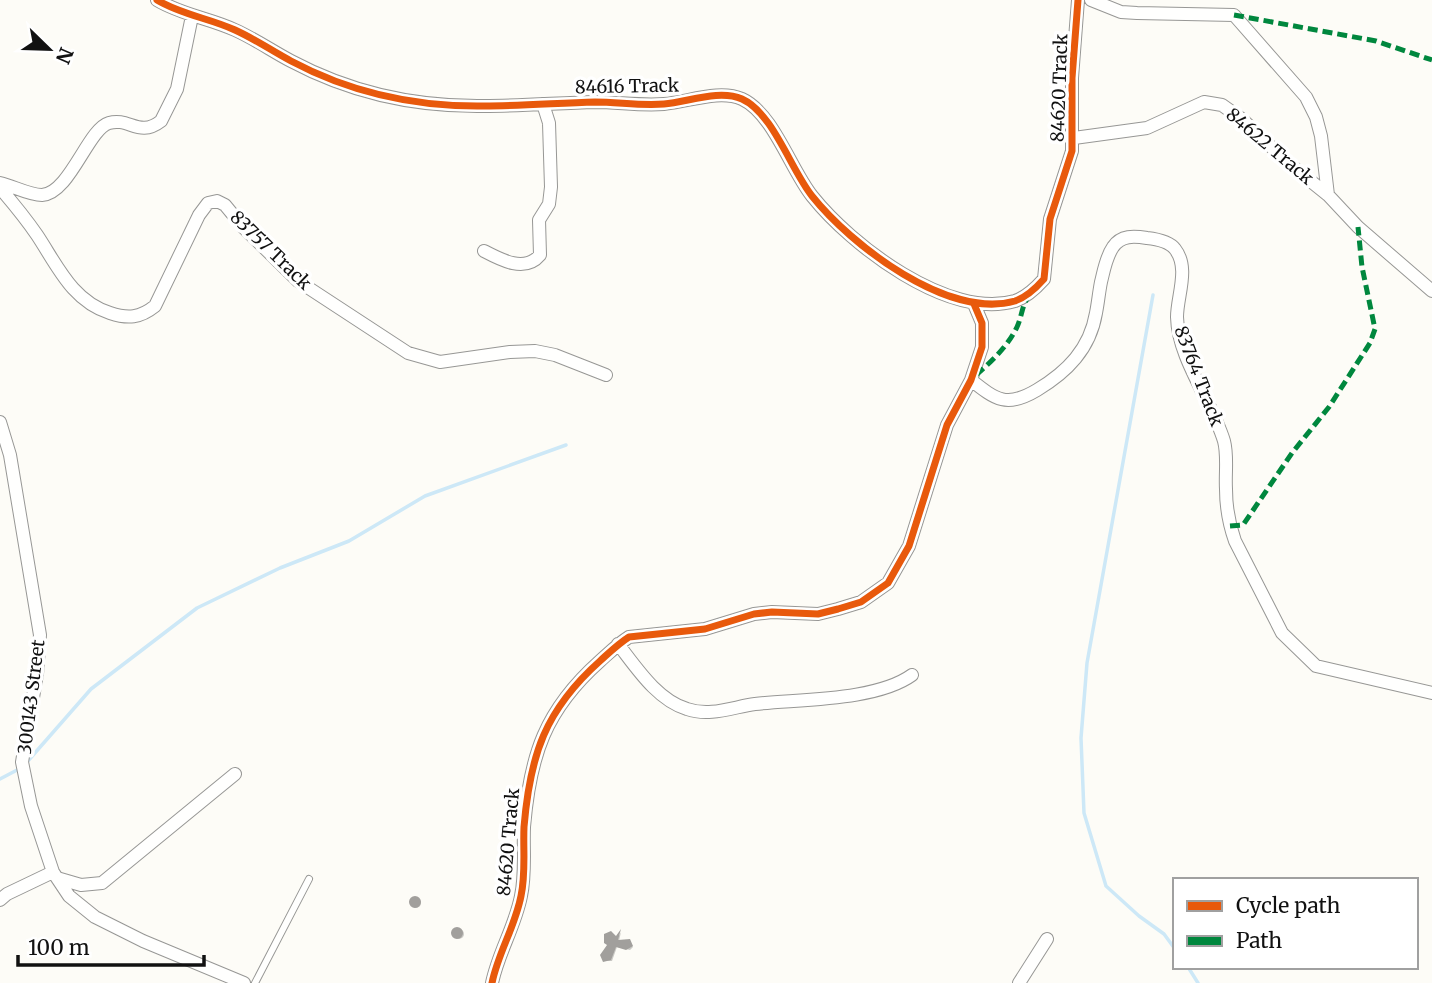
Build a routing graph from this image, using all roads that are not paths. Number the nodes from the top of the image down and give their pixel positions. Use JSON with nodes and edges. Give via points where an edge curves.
{"nodes":[{"id":1,"x":157,"y":0,"type":"edge"},
{"id":2,"x":1077,"y":0,"type":"edge"},
{"id":3,"x":1091,"y":0,"type":"edge"},
{"id":4,"x":192,"y":16,"type":"junction"},
{"id":5,"x":543,"y":104,"type":"junction"},
{"id":6,"x":1074,"y":138,"type":"junction"},
{"id":7,"x":0,"y":185,"type":"edge"},
{"id":8,"x":1328,"y":195,"type":"junction"},
{"id":9,"x":484,"y":251,"type":"dead end"},
{"id":10,"x":1432,"y":291,"type":"edge"},
{"id":11,"x":1030,"y":293,"type":"joint"},
{"id":12,"x":974,"y":304,"type":"junction"},
{"id":13,"x":606,"y":375,"type":"dead end"},
{"id":14,"x":971,"y":380,"type":"junction"},
{"id":15,"x":0,"y":422,"type":"edge"},
{"id":16,"x":618,"y":644,"type":"junction"},
{"id":17,"x":912,"y":675,"type":"dead end"},
{"id":18,"x":1432,"y":693,"type":"edge"},
{"id":19,"x":236,"y":774,"type":"dead end"},
{"id":20,"x":55,"y":875,"type":"junction"},
{"id":21,"x":309,"y":879,"type":"dead end"},
{"id":22,"x":2,"y":894,"type":"edge"},
{"id":23,"x":1047,"y":939,"type":"dead end"},
{"id":24,"x":244,"y":983,"type":"edge"},
{"id":25,"x":255,"y":983,"type":"edge"},
{"id":26,"x":492,"y":983,"type":"edge"},
{"id":27,"x":1019,"y":983,"type":"edge"}],
"edges":[{"from":1,"to":4,"type":"street","name":"84616 Track"},
{"from":2,"to":6,"type":"street","name":"84620 Track"},
{"from":3,"to":8,"type":"street","via":[[1129,13],[1234,15],[1306,97],[1317,117]]},
{"from":4,"to":5,"type":"street","name":"84616 Track","via":[[227,26],[291,61],[365,92],[443,105]]},
{"from":4,"to":7,"type":"street","via":[[177,89],[161,121],[140,129],[119,123],[100,128],[72,171],[48,194]]},
{"from":5,"to":9,"type":"street","via":[[549,123],[551,187],[549,204],[539,220],[540,255],[514,264]]},
{"from":5,"to":12,"type":"street","name":"84616 Track","via":[[663,104],[727,95],[742,99],[772,129],[830,217],[901,271]]},
{"from":6,"to":8,"type":"street","name":"84622 Track","via":[[1147,128],[1212,102],[1243,120]]},
{"from":6,"to":11,"type":"street","name":"84620 Track","via":[[1050,219],[1044,279]]},
{"from":7,"to":13,"type":"street","name":"83757 Track","via":[[65,279],[89,304],[120,316],[134,317],[155,306],[199,215],[208,202],[217,201],[298,281],[408,353],[440,362],[535,351]]},
{"from":8,"to":10,"type":"street","name":"84622 Track"},
{"from":11,"to":12,"type":"street","name":"84616 Track","via":[[1016,301]]},
{"from":12,"to":14,"type":"street","via":[[982,323],[982,347]]},
{"from":14,"to":16,"type":"street","name":"84620 Track","via":[[947,425],[909,547],[888,583],[876,593],[818,614],[754,614],[705,629],[629,637]]},
{"from":14,"to":18,"type":"street","name":"83764 Track","via":[[1001,400],[1011,401],[1057,377],[1072,365],[1090,335],[1113,246],[1121,239],[1138,237],[1172,246],[1182,267],[1177,318],[1182,342],[1225,444],[1230,526],[1282,633],[1325,670]]},
{"from":15,"to":20,"type":"street","name":"300143 Street","via":[[10,455],[40,635],[22,762],[31,806]]},
{"from":16,"to":17,"type":"street","via":[[662,695],[689,710],[718,712],[862,693]]},
{"from":16,"to":26,"type":"street","name":"84620 Track","via":[[582,676],[540,740],[529,781],[522,895]]},
{"from":19,"to":20,"type":"street","via":[[102,883],[82,885]]},
{"from":20,"to":22,"type":"street"},
{"from":20,"to":24,"type":"street","name":"300143 Street","via":[[69,896],[95,917]]},
{"from":21,"to":25,"type":"lane"},
{"from":23,"to":27,"type":"street"}]}
